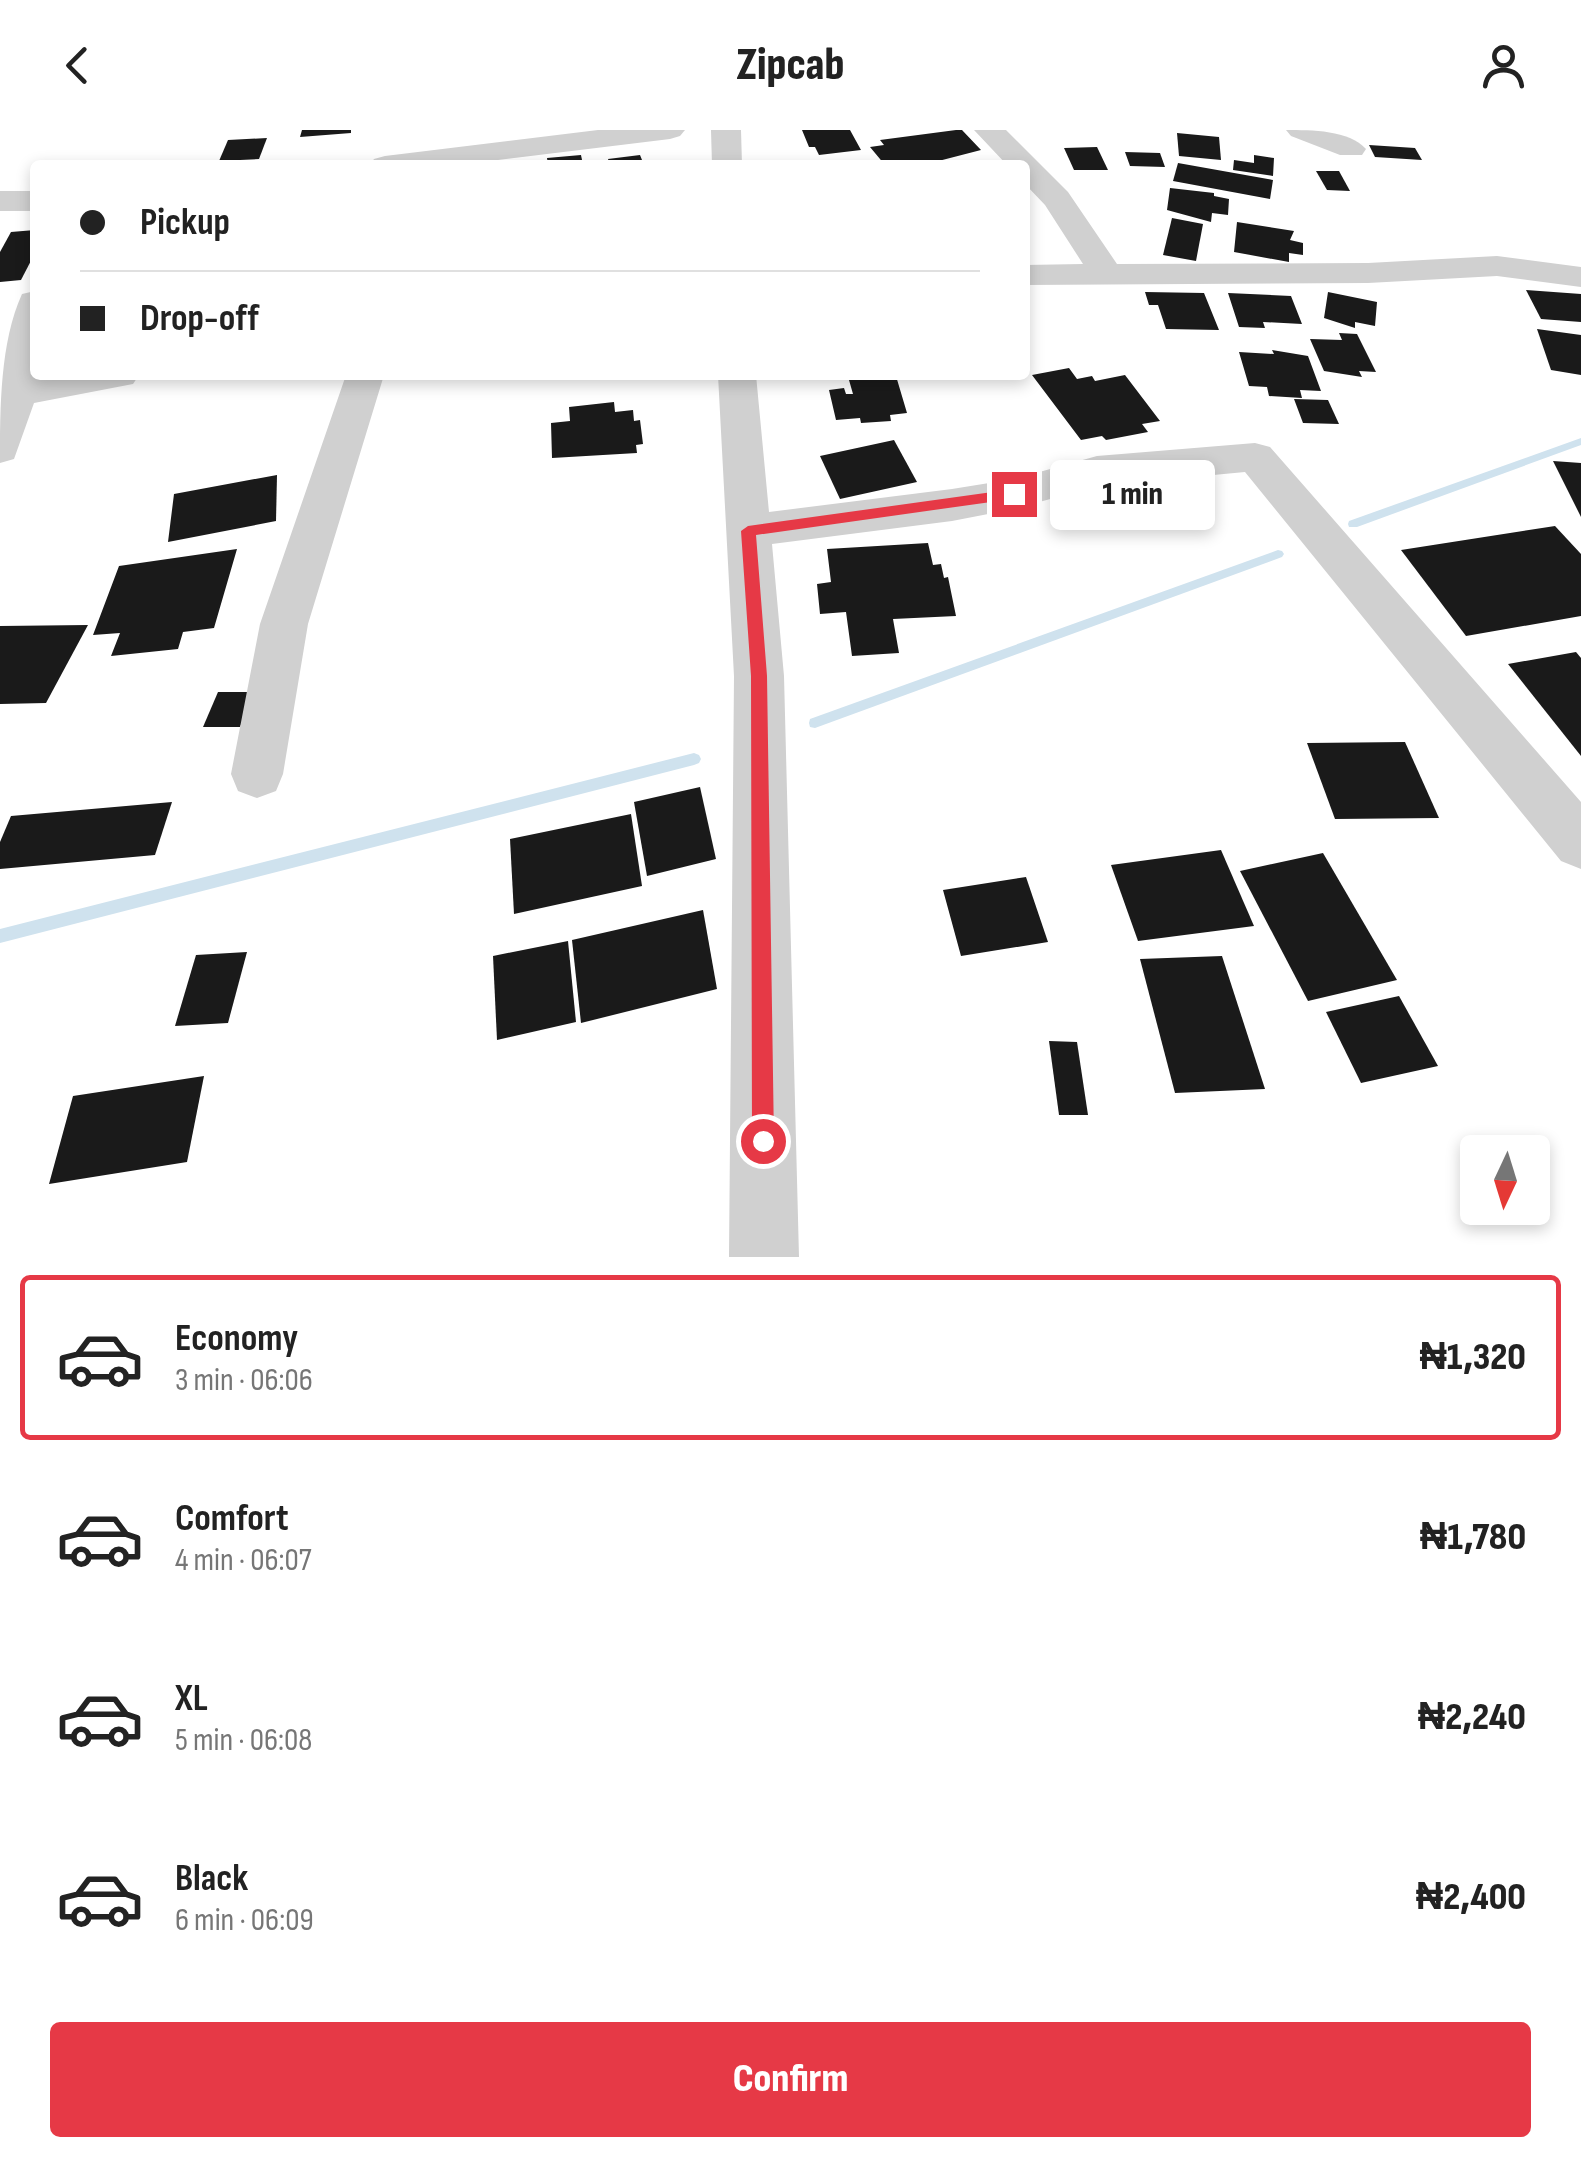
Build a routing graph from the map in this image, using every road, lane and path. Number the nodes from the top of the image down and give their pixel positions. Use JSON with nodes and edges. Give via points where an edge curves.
{"nodes":[{"id":1,"x":670,"y":130,"type":"edge"},
{"id":2,"x":726,"y":130,"type":"edge"},
{"id":3,"x":990,"y":130,"type":"edge"},
{"id":4,"x":1302,"y":130,"type":"edge"},
{"id":5,"x":1350,"y":149,"type":"dead end"},
{"id":6,"x":426,"y":160,"type":"edge"},
{"id":7,"x":726,"y":160,"type":"edge"},
{"id":8,"x":1018,"y":160,"type":"edge"},
{"id":9,"x":1030,"y":172,"type":"edge"},
{"id":10,"x":0,"y":200,"type":"edge"},
{"id":11,"x":30,"y":202,"type":"edge"},
{"id":12,"x":1030,"y":274,"type":"edge"},
{"id":13,"x":1106,"y":274,"type":"junction"},
{"id":14,"x":1581,"y":277,"type":"edge"},
{"id":15,"x":30,"y":313,"type":"edge"},
{"id":16,"x":93,"y":380,"type":"edge"},
{"id":17,"x":363,"y":380,"type":"edge"},
{"id":18,"x":736,"y":380,"type":"edge"},
{"id":19,"x":16,"y":394,"type":"junction"},
{"id":20,"x":0,"y":448,"type":"edge"},
{"id":21,"x":748,"y":531,"type":"junction"},
{"id":22,"x":257,"y":774,"type":"dead end"},
{"id":23,"x":1581,"y":843,"type":"edge"},
{"id":24,"x":764,"y":1257,"type":"edge"}],
"edges":[{"from":1,"to":6,"type":"street"},
{"from":2,"to":7,"type":"street"},
{"from":3,"to":8,"type":"street"},
{"from":4,"to":5,"type":"street"},
{"from":9,"to":13,"type":"street","via":[[1057,199]]},
{"from":10,"to":11,"type":"street"},
{"from":12,"to":13,"type":"street"},
{"from":13,"to":14,"type":"street","via":[[1497,266]]},
{"from":15,"to":19,"type":"street"},
{"from":16,"to":19,"type":"street"},
{"from":17,"to":22,"type":"street","via":[[284,624]]},
{"from":18,"to":21,"type":"street"},
{"from":19,"to":20,"type":"street"},
{"from":21,"to":23,"type":"street","via":[[952,505],[1097,471],[1255,458]]},
{"from":21,"to":24,"type":"street","via":[[759,676]]}]}
